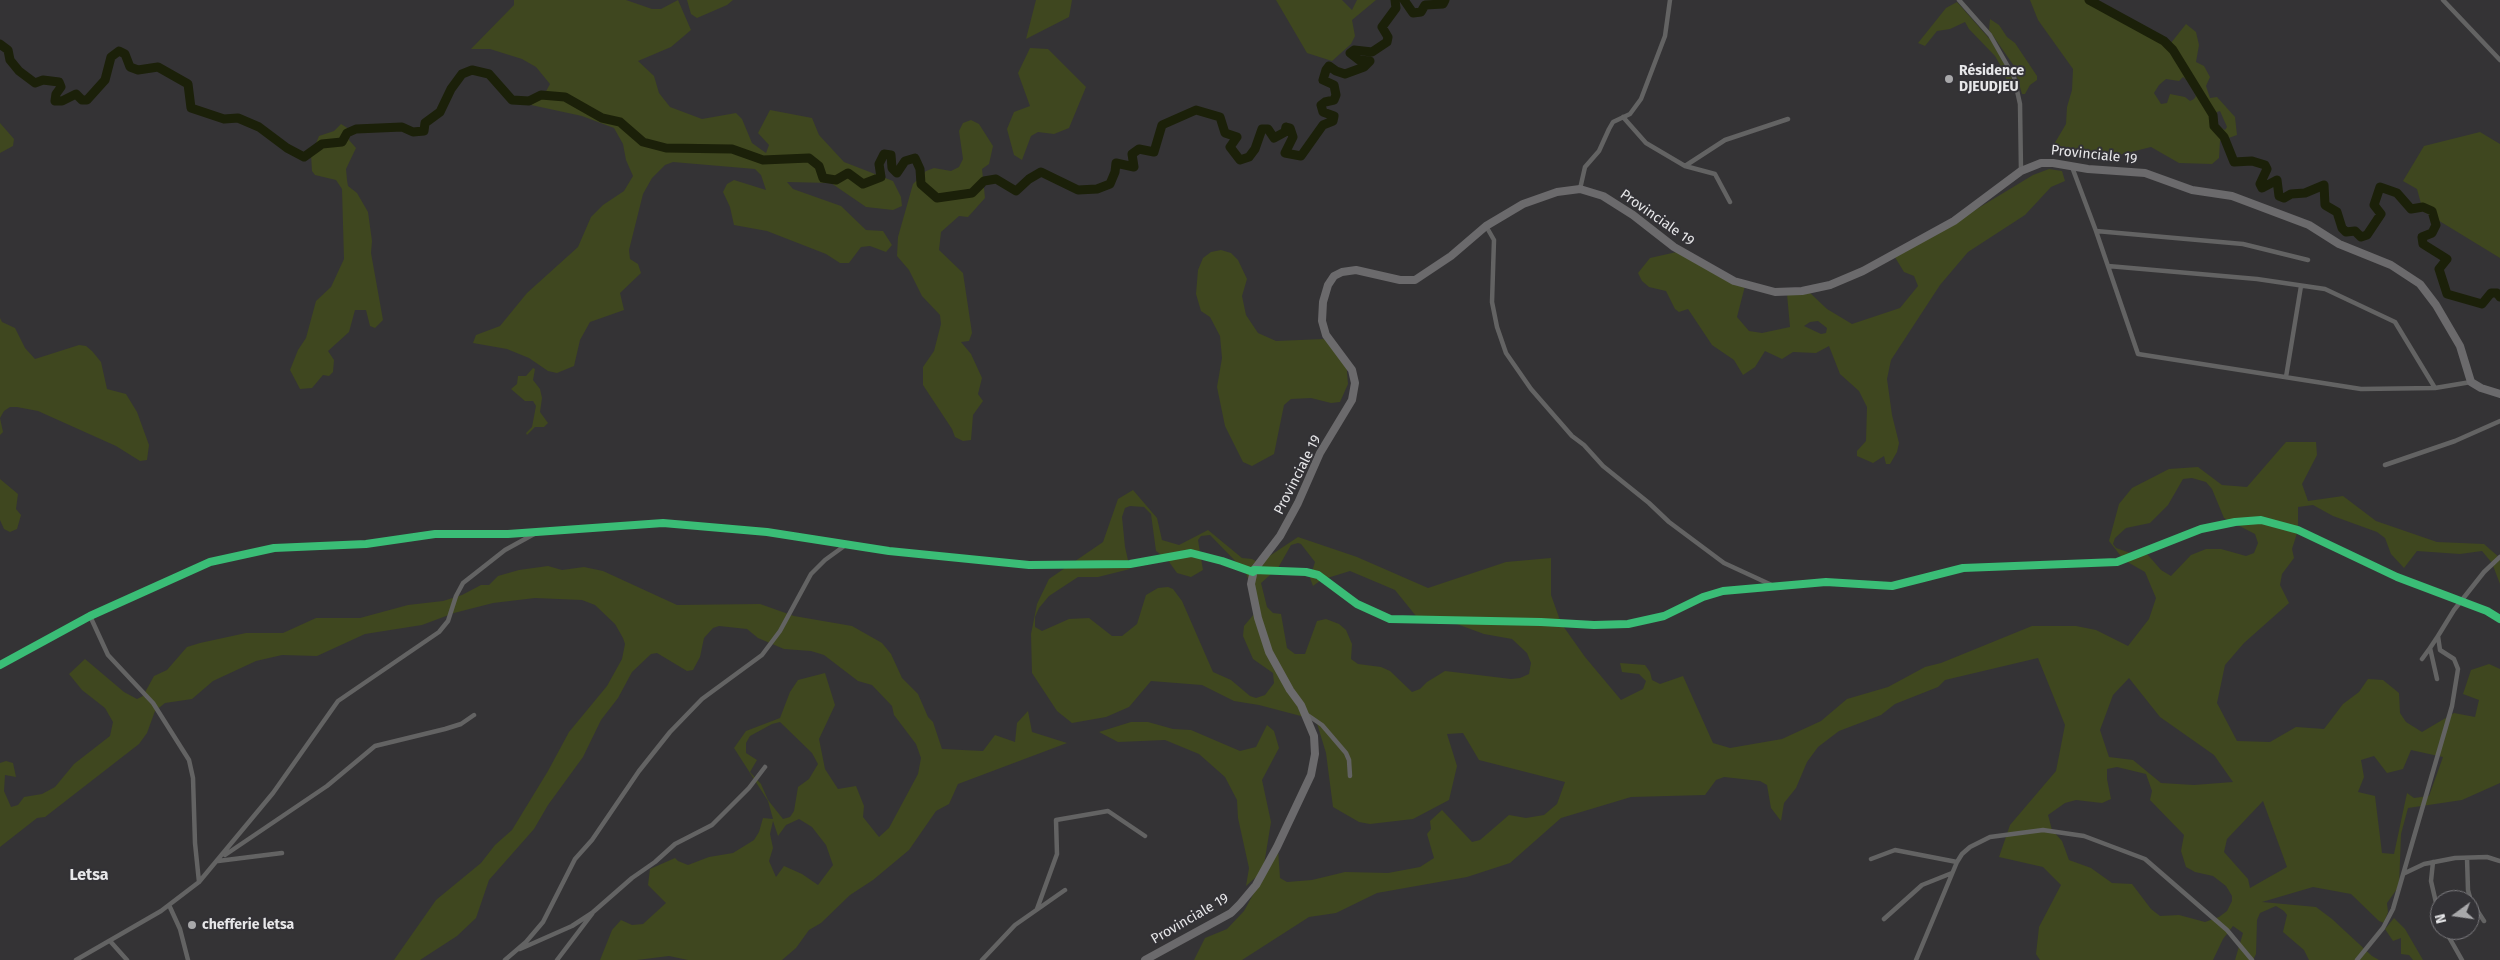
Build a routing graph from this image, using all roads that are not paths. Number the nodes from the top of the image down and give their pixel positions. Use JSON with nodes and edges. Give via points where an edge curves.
{"nodes":[{"id":1,"x":1670,"y":0,"type":"edge"},
{"id":2,"x":1958,"y":0,"type":"edge"},
{"id":3,"x":2443,"y":0,"type":"edge"},
{"id":4,"x":2500,"y":60,"type":"edge"},
{"id":5,"x":1623,"y":117,"type":"junction"},
{"id":6,"x":1788,"y":119,"type":"dead end"},
{"id":7,"x":1685,"y":166,"type":"junction"},
{"id":8,"x":2072,"y":166,"type":"junction"},
{"id":9,"x":2021,"y":171,"type":"junction"},
{"id":10,"x":1580,"y":189,"type":"junction"},
{"id":11,"x":1730,"y":202,"type":"dead end"},
{"id":12,"x":1486,"y":226,"type":"junction"},
{"id":13,"x":2096,"y":231,"type":"junction"},
{"id":14,"x":2308,"y":260,"type":"dead end"},
{"id":15,"x":2108,"y":266,"type":"junction"},
{"id":16,"x":2302,"y":286,"type":"junction"},
{"id":17,"x":2286,"y":377,"type":"junction"},
{"id":18,"x":2471,"y":382,"type":"junction"},
{"id":19,"x":2435,"y":388,"type":"junction"},
{"id":20,"x":2500,"y":394,"type":"edge"},
{"id":21,"x":2500,"y":421,"type":"edge"},
{"id":22,"x":2385,"y":465,"type":"dead end"},
{"id":23,"x":538,"y":532,"type":"junction"},
{"id":24,"x":848,"y":544,"type":"junction"},
{"id":25,"x":2500,"y":557,"type":"edge"},
{"id":26,"x":1254,"y":571,"type":"junction"},
{"id":27,"x":1777,"y":588,"type":"junction"},
{"id":28,"x":2460,"y":602,"type":"junction"},
{"id":29,"x":90,"y":616,"type":"junction"},
{"id":30,"x":2500,"y":619,"type":"edge"},
{"id":31,"x":2438,"y":636,"type":"junction"},
{"id":32,"x":2430,"y":648,"type":"junction"},
{"id":33,"x":2422,"y":659,"type":"dead end"},
{"id":34,"x":0,"y":666,"type":"edge"},
{"id":35,"x":2436,"y":679,"type":"dead end"},
{"id":36,"x":1306,"y":714,"type":"junction"},
{"id":37,"x":474,"y":715,"type":"dead end"},
{"id":38,"x":765,"y":767,"type":"dead end"},
{"id":39,"x":1350,"y":776,"type":"dead end"},
{"id":40,"x":1145,"y":836,"type":"dead end"},
{"id":41,"x":282,"y":853,"type":"dead end"},
{"id":42,"x":2467,"y":858,"type":"junction"},
{"id":43,"x":1871,"y":859,"type":"dead end"},
{"id":44,"x":219,"y":860,"type":"junction"},
{"id":45,"x":2500,"y":861,"type":"edge"},
{"id":46,"x":1957,"y":862,"type":"junction"},
{"id":47,"x":2433,"y":862,"type":"junction"},
{"id":48,"x":1952,"y":873,"type":"junction"},
{"id":49,"x":2405,"y":873,"type":"junction"},
{"id":50,"x":200,"y":882,"type":"junction"},
{"id":51,"x":1065,"y":890,"type":"dead end"},
{"id":52,"x":2433,"y":890,"type":"edge"},
{"id":53,"x":169,"y":905,"type":"junction"},
{"id":54,"x":1037,"y":909,"type":"junction"},
{"id":55,"x":592,"y":913,"type":"junction"},
{"id":56,"x":1884,"y":919,"type":"dead end"},
{"id":57,"x":2484,"y":921,"type":"dead end"},
{"id":58,"x":2451,"y":940,"type":"edge"},
{"id":59,"x":110,"y":941,"type":"junction"},
{"id":60,"x":516,"y":950,"type":"junction"},
{"id":61,"x":76,"y":960,"type":"edge"},
{"id":62,"x":127,"y":960,"type":"edge"},
{"id":63,"x":188,"y":960,"type":"edge"},
{"id":64,"x":505,"y":960,"type":"edge"},
{"id":65,"x":556,"y":960,"type":"edge"},
{"id":66,"x":982,"y":960,"type":"edge"},
{"id":67,"x":1144,"y":960,"type":"edge"},
{"id":68,"x":1916,"y":960,"type":"edge"},
{"id":69,"x":2252,"y":960,"type":"edge"},
{"id":70,"x":2357,"y":960,"type":"edge"},
{"id":71,"x":2462,"y":960,"type":"edge"}],
"edges":[{"from":1,"to":5,"type":"street","via":[[1665,36],[1647,84],[1634,110]]},
{"from":2,"to":9,"type":"street","via":[[1990,35],[2014,77],[2020,104]]},
{"from":3,"to":4,"type":"street"},
{"from":5,"to":7,"type":"street","via":[[1646,144]]},
{"from":5,"to":10,"type":"street","via":[[1613,122],[1599,151],[1585,167]]},
{"from":6,"to":7,"type":"street","via":[[1725,140]]},
{"from":7,"to":11,"type":"street","via":[[1715,174]]},
{"from":8,"to":9,"type":"main road","name":"Provinciale 19","via":[[2041,163]]},
{"from":8,"to":13,"type":"street"},
{"from":8,"to":18,"type":"main road","name":"Provinciale 19","via":[[2145,173],[2192,190],[2219,192],[2239,198],[2309,225],[2339,244],[2406,273],[2420,284],[2453,332]]},
{"from":9,"to":10,"type":"main road","name":"Provinciale 19","via":[[1954,222],[1884,260],[1830,284],[1787,292],[1734,281],[1674,247],[1603,196]]},
{"from":10,"to":12,"type":"main road","name":"Provinciale 19","via":[[1557,192],[1523,204]]},
{"from":12,"to":26,"type":"main road","name":"Provinciale 19","via":[[1451,256],[1414,280],[1356,270],[1342,272],[1330,282],[1323,302],[1323,326],[1352,370],[1355,383],[1352,400],[1320,452],[1274,547]]},
{"from":12,"to":27,"type":"street","via":[[1494,240],[1492,302],[1497,327],[1506,354],[1531,389],[1603,466],[1669,522],[1724,563]]},
{"from":13,"to":14,"type":"street","via":[[2243,244]]},
{"from":13,"to":15,"type":"street"},
{"from":15,"to":16,"type":"street"},
{"from":15,"to":17,"type":"street","via":[[2138,354]]},
{"from":16,"to":17,"type":"street"},
{"from":16,"to":19,"type":"street","via":[[2325,289],[2395,322]]},
{"from":17,"to":19,"type":"street","via":[[2360,389]]},
{"from":18,"to":19,"type":"street"},
{"from":18,"to":20,"type":"main road"},
{"from":21,"to":22,"type":"street","via":[[2455,441]]},
{"from":23,"to":24,"type":"street","via":[[663,523],[766,532]]},
{"from":23,"to":29,"type":"street","via":[[435,534],[366,544],[274,548],[247,553],[210,562]]},
{"from":23,"to":44,"type":"street","via":[[505,550],[463,583],[448,621],[439,632],[338,701],[273,793]]},
{"from":24,"to":26,"type":"street","via":[[1029,565],[1130,564],[1191,553]]},
{"from":24,"to":60,"type":"street","via":[[811,574],[780,631],[762,655],[702,699],[670,732],[575,859],[543,922]]},
{"from":25,"to":28,"type":"street"},
{"from":26,"to":27,"type":"street","via":[[1312,573],[1326,579],[1369,611],[1390,619],[1410,621],[1628,624],[1664,616],[1713,593]]},
{"from":26,"to":36,"type":"main road","name":"Provinciale 19","via":[[1252,590],[1269,652]]},
{"from":27,"to":28,"type":"street","via":[[1826,582],[1892,586],[1963,568],[2117,562],[2201,529],[2261,520],[2298,530],[2397,577]]},
{"from":28,"to":30,"type":"street"},
{"from":28,"to":31,"type":"street"},
{"from":29,"to":34,"type":"street"},
{"from":29,"to":50,"type":"street","via":[[108,655],[153,703],[189,760],[194,778],[195,843]]},
{"from":31,"to":32,"type":"street"},
{"from":31,"to":49,"type":"street","via":[[2440,650],[2454,659],[2458,673],[2440,752]]},
{"from":32,"to":33,"type":"street"},
{"from":32,"to":35,"type":"street"},
{"from":36,"to":39,"type":"street","via":[[1322,725],[1346,752]]},
{"from":36,"to":67,"type":"main road","name":"Provinciale 19","via":[[1314,736],[1313,770],[1256,885],[1236,909]]},
{"from":37,"to":44,"type":"street","via":[[461,724],[375,746],[327,786]]},
{"from":38,"to":55,"type":"street","via":[[712,825],[675,844]]},
{"from":40,"to":54,"type":"street","via":[[1108,811],[1056,820],[1057,854]]},
{"from":41,"to":44,"type":"street"},
{"from":42,"to":45,"type":"street","via":[[2487,857]]},
{"from":42,"to":47,"type":"street"},
{"from":42,"to":57,"type":"street","via":[[2468,890]]},
{"from":43,"to":46,"type":"street","via":[[1895,850]]},
{"from":44,"to":50,"type":"street"},
{"from":46,"to":48,"type":"street"},
{"from":46,"to":69,"type":"street","via":[[1979,841],[2031,830],[2062,832],[2108,844],[2145,858],[2174,881],[2227,930]]},
{"from":47,"to":49,"type":"street"},
{"from":47,"to":52,"type":"street"},
{"from":48,"to":56,"type":"street","via":[[1922,885]]},
{"from":48,"to":68,"type":"street"},
{"from":49,"to":70,"type":"street","via":[[2388,919]]},
{"from":50,"to":53,"type":"street"},
{"from":51,"to":54,"type":"street"},
{"from":53,"to":59,"type":"street"},
{"from":53,"to":63,"type":"street"},
{"from":54,"to":66,"type":"street","via":[[1015,925]]},
{"from":55,"to":60,"type":"street","via":[[572,926]]},
{"from":55,"to":65,"type":"street"},
{"from":58,"to":71,"type":"street"},
{"from":59,"to":61,"type":"street"},
{"from":59,"to":62,"type":"street"},
{"from":60,"to":64,"type":"street"}]}
